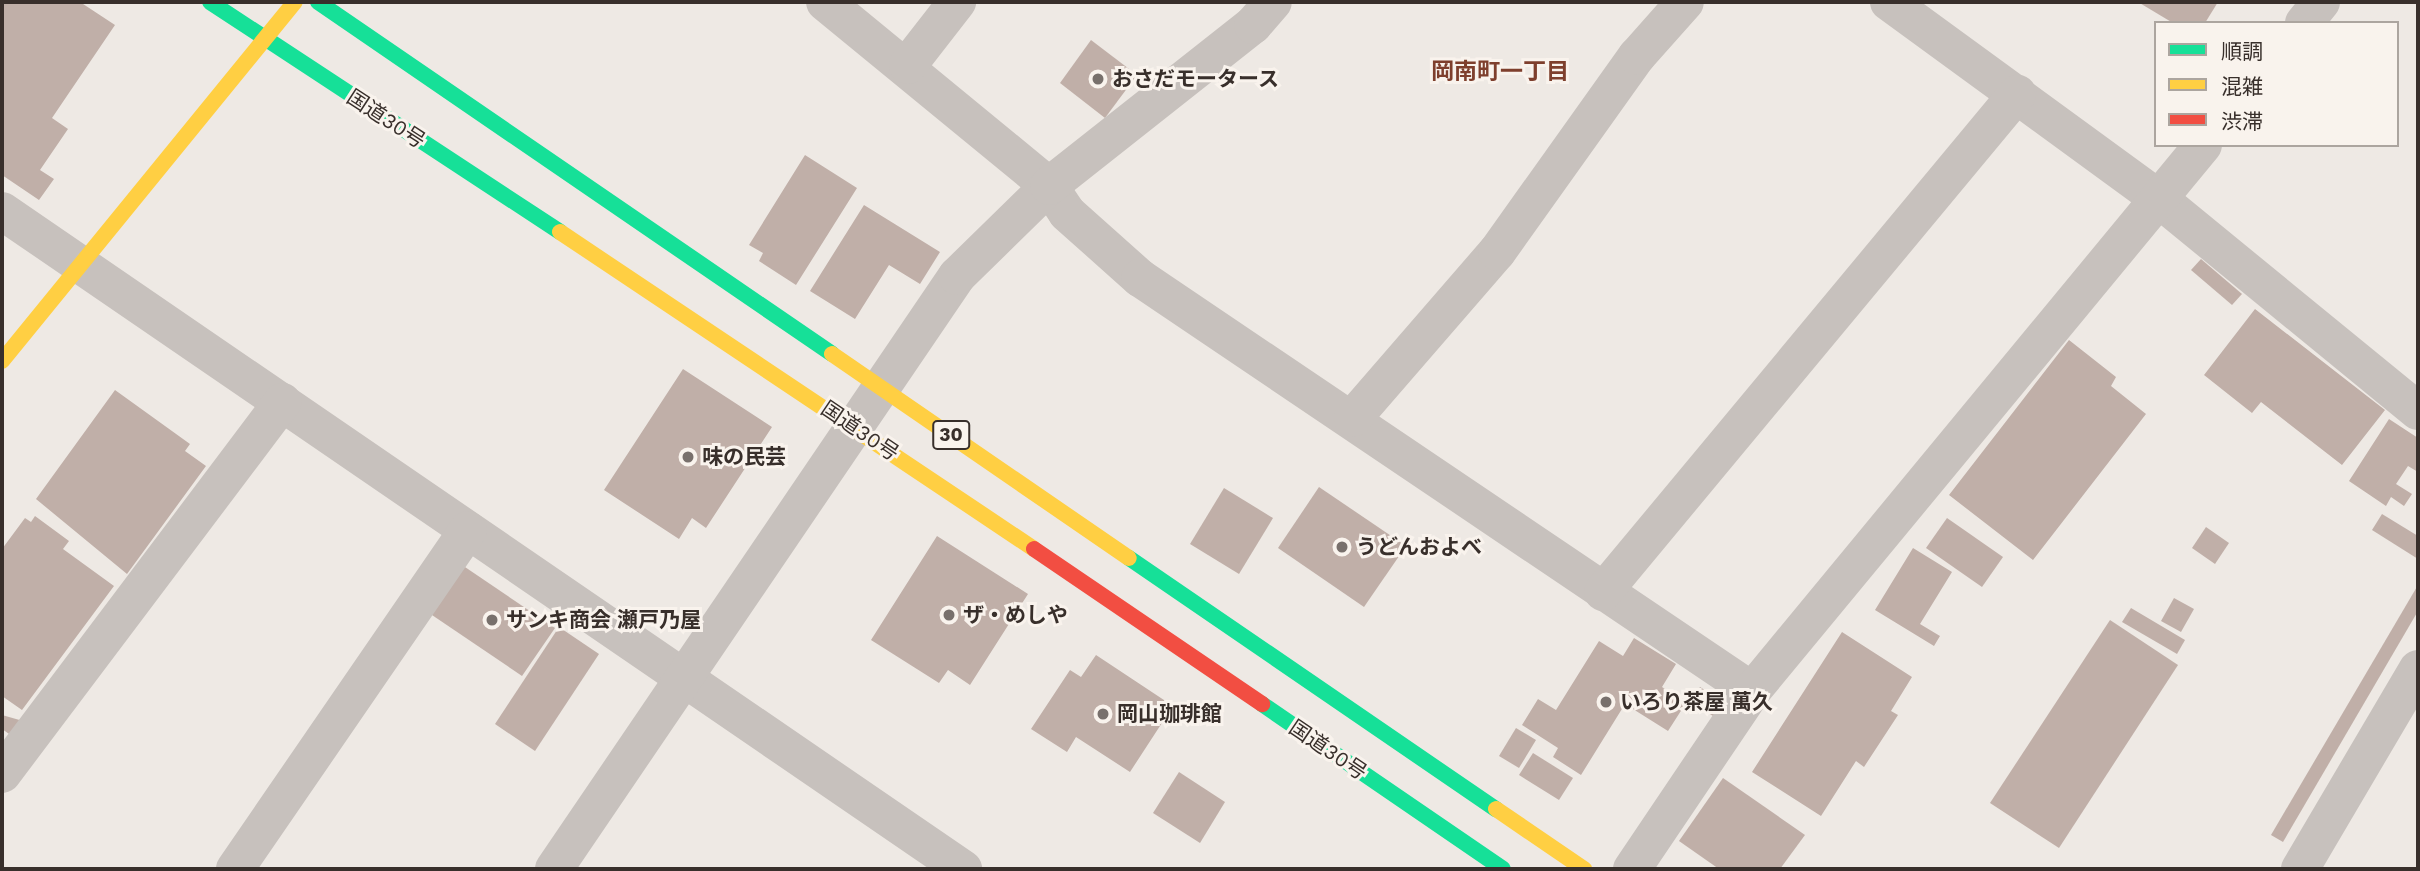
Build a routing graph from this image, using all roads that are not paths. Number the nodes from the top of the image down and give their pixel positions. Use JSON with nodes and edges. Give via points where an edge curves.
{"nodes":[{"id":1,"x":210,"y":2,"type":"edge"},
{"id":2,"x":295,"y":2,"type":"edge"},
{"id":3,"x":318,"y":2,"type":"edge"},
{"id":4,"x":825,"y":2,"type":"edge"},
{"id":5,"x":957,"y":2,"type":"edge"},
{"id":6,"x":1273,"y":2,"type":"edge"},
{"id":7,"x":1685,"y":2,"type":"edge"},
{"id":8,"x":1889,"y":2,"type":"edge"},
{"id":9,"x":2321,"y":2,"type":"edge"},
{"id":10,"x":2306,"y":21,"type":"edge"},
{"id":11,"x":265,"y":39,"type":"junction"},
{"id":12,"x":908,"y":65,"type":"junction"},
{"id":13,"x":2017,"y":94,"type":"junction"},
{"id":14,"x":2201,"y":147,"type":"edge"},
{"id":15,"x":1049,"y":186,"type":"junction"},
{"id":16,"x":2159,"y":199,"type":"junction"},
{"id":17,"x":2,"y":211,"type":"edge"},
{"id":18,"x":81,"y":264,"type":"junction"},
{"id":19,"x":2,"y":361,"type":"edge"},
{"id":20,"x":882,"y":388,"type":"junction"},
{"id":21,"x":282,"y":402,"type":"junction"},
{"id":22,"x":2418,"y":411,"type":"edge"},
{"id":23,"x":1353,"y":418,"type":"junction"},
{"id":24,"x":855,"y":427,"type":"junction"},
{"id":25,"x":468,"y":530,"type":"junction"},
{"id":26,"x":1603,"y":592,"type":"junction"},
{"id":27,"x":2418,"y":669,"type":"edge"},
{"id":28,"x":685,"y":678,"type":"junction"},
{"id":29,"x":1752,"y":691,"type":"junction"},
{"id":30,"x":2,"y":774,"type":"edge"},
{"id":31,"x":941,"y":863,"type":"edge"},
{"id":32,"x":235,"y":869,"type":"edge"},
{"id":33,"x":554,"y":869,"type":"edge"},
{"id":34,"x":1503,"y":869,"type":"edge"},
{"id":35,"x":1584,"y":869,"type":"edge"},
{"id":36,"x":1632,"y":869,"type":"edge"},
{"id":37,"x":2300,"y":869,"type":"edge"}],
"edges":[{"from":1,"to":11,"type":"main road","name":"国道30号","number":"30"},
{"from":2,"to":11,"type":"main road"},
{"from":3,"to":20,"type":"main road","number":"30"},
{"from":4,"to":12,"type":"street"},
{"from":5,"to":12,"type":"street"},
{"from":6,"to":15,"type":"street","via":[[1253,25]]},
{"from":7,"to":23,"type":"street","via":[[1637,56],[1497,252]]},
{"from":8,"to":13,"type":"street"},
{"from":9,"to":10,"type":"street"},
{"from":11,"to":18,"type":"main road"},
{"from":11,"to":24,"type":"main road","name":"国道30号","number":"30"},
{"from":12,"to":15,"type":"street"},
{"from":13,"to":16,"type":"street"},
{"from":13,"to":26,"type":"street"},
{"from":14,"to":16,"type":"street"},
{"from":15,"to":20,"type":"street","via":[[957,276]]},
{"from":15,"to":23,"type":"street","via":[[1067,213],[1140,278]]},
{"from":16,"to":22,"type":"street"},
{"from":16,"to":29,"type":"street"},
{"from":17,"to":18,"type":"street"},
{"from":18,"to":19,"type":"main road"},
{"from":18,"to":21,"type":"street"},
{"from":20,"to":24,"type":"street"},
{"from":20,"to":35,"type":"main road","number":"30"},
{"from":21,"to":25,"type":"street"},
{"from":21,"to":30,"type":"street"},
{"from":23,"to":26,"type":"street"},
{"from":24,"to":28,"type":"street"},
{"from":24,"to":34,"type":"main road","name":"国道30号","number":"30"},
{"from":25,"to":28,"type":"street"},
{"from":25,"to":32,"type":"street"},
{"from":26,"to":29,"type":"street"},
{"from":27,"to":37,"type":"street"},
{"from":28,"to":31,"type":"street"},
{"from":28,"to":33,"type":"street"},
{"from":29,"to":36,"type":"street"}]}
